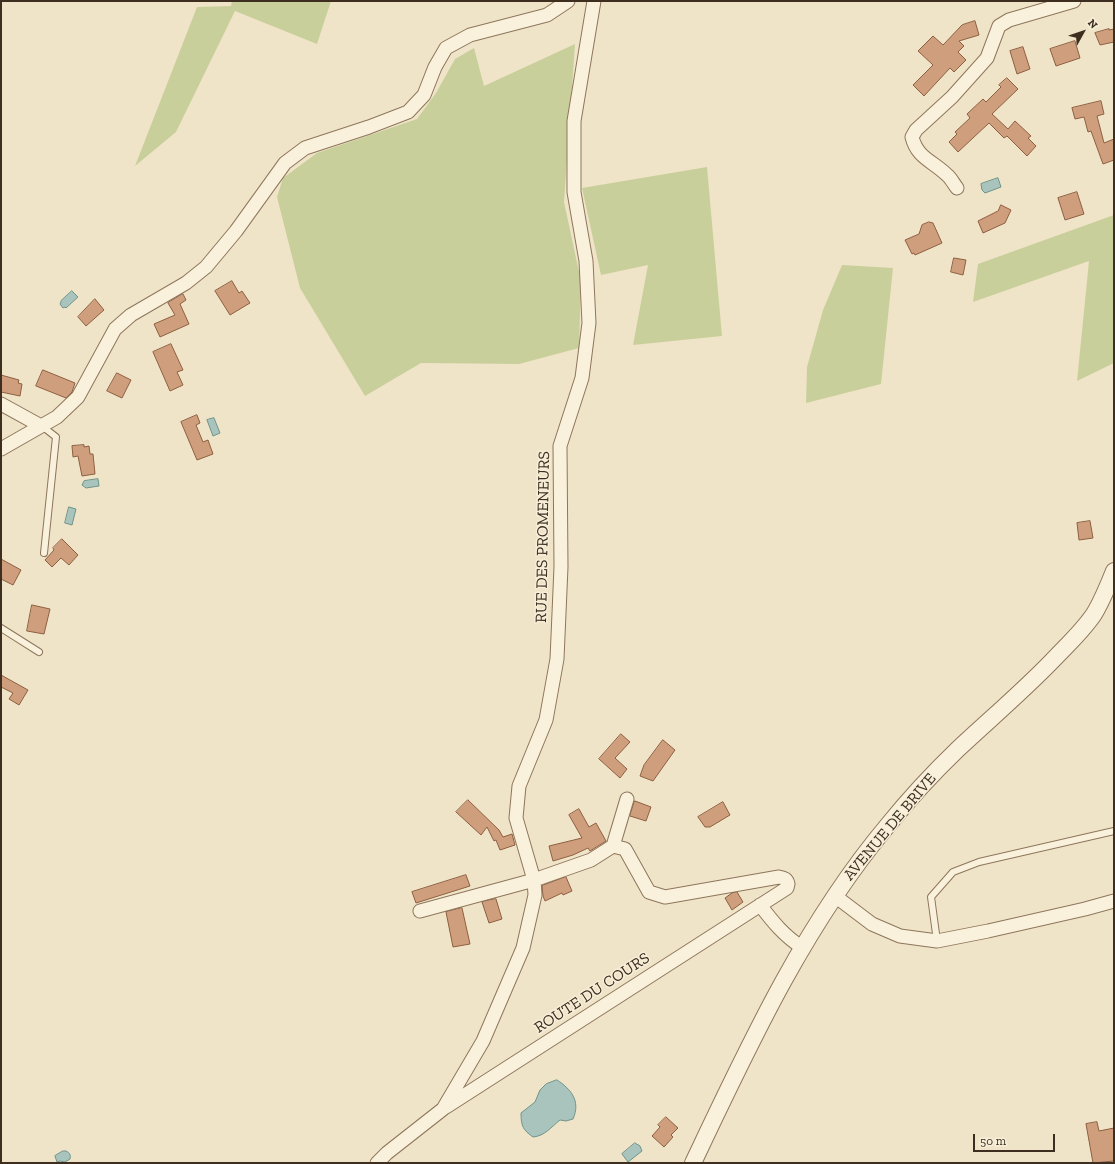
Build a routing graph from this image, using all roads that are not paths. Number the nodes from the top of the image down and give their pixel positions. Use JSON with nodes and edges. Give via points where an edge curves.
{"nodes":[{"id":1,"x":568,"y":1,"type":"edge"},
{"id":2,"x":594,"y":1,"type":"edge"},
{"id":3,"x":1074,"y":1,"type":"edge"},
{"id":4,"x":956,"y":188,"type":"dead end"},
{"id":5,"x":1,"y":404,"type":"edge"},
{"id":6,"x":42,"y":426,"type":"junction"},
{"id":7,"x":1,"y":449,"type":"edge"},
{"id":8,"x":44,"y":553,"type":"dead end"},
{"id":9,"x":1114,"y":571,"type":"edge"},
{"id":10,"x":1,"y":628,"type":"edge"},
{"id":11,"x":39,"y":652,"type":"dead end"},
{"id":12,"x":627,"y":799,"type":"dead end"},
{"id":13,"x":1114,"y":831,"type":"edge"},
{"id":14,"x":612,"y":846,"type":"junction"},
{"id":15,"x":534,"y":880,"type":"junction"},
{"id":16,"x":835,"y":896,"type":"junction"},
{"id":17,"x":1114,"y":901,"type":"edge"},
{"id":18,"x":760,"y":905,"type":"junction"},
{"id":19,"x":420,"y":911,"type":"dead end"},
{"id":20,"x":937,"y":941,"type":"junction"},
{"id":21,"x":803,"y":948,"type":"junction"},
{"id":22,"x":442,"y":1109,"type":"junction"},
{"id":23,"x":377,"y":1163,"type":"edge"},
{"id":24,"x":693,"y":1163,"type":"edge"}],
"edges":[{"from":1,"to":6,"type":"street","via":[[547,16],[470,35],[446,48],[424,95],[408,112],[305,148],[284,163],[236,231],[206,267],[186,283],[131,315],[115,329],[78,397],[57,417]]},
{"from":2,"to":15,"type":"street","name":"RUE DES PROMENEURS","via":[[574,121],[574,192],[586,261],[589,324],[582,378],[560,446],[561,567],[557,659],[546,720],[520,786],[516,818]]},
{"from":3,"to":4,"type":"street","via":[[1009,20],[999,26],[987,58],[952,97],[916,130],[912,137],[920,154],[948,175]]},
{"from":5,"to":6,"type":"street"},
{"from":6,"to":7,"type":"street"},
{"from":6,"to":8,"type":"lane","via":[[56,437]]},
{"from":9,"to":16,"type":"street","name":"AVENUE DE BRIVE","via":[[1094,614],[1075,638],[929,778],[864,854]]},
{"from":10,"to":11,"type":"lane"},
{"from":12,"to":14,"type":"street"},
{"from":13,"to":20,"type":"lane","via":[[979,862],[953,872],[931,897]]},
{"from":14,"to":15,"type":"street","via":[[592,860]]},
{"from":14,"to":18,"type":"street","name":"ROUTE DU COURS","via":[[625,849],[649,892],[665,897],[779,877],[787,881],[786,888]]},
{"from":15,"to":19,"type":"street"},
{"from":15,"to":22,"type":"street","name":"ROUTE DU COURS","via":[[535,895],[523,948],[483,1041]]},
{"from":16,"to":20,"type":"street","via":[[872,924],[900,936]]},
{"from":16,"to":21,"type":"street","name":"AVENUE DE BRIVE"},
{"from":17,"to":20,"type":"street"},
{"from":18,"to":21,"type":"street","via":[[777,928]]},
{"from":18,"to":22,"type":"street","name":"ROUTE DU COURS"},
{"from":21,"to":24,"type":"street","name":"AVENUE DE BRIVE","via":[[742,1060]]},
{"from":22,"to":23,"type":"street","name":"ROUTE DU COURS"}]}
